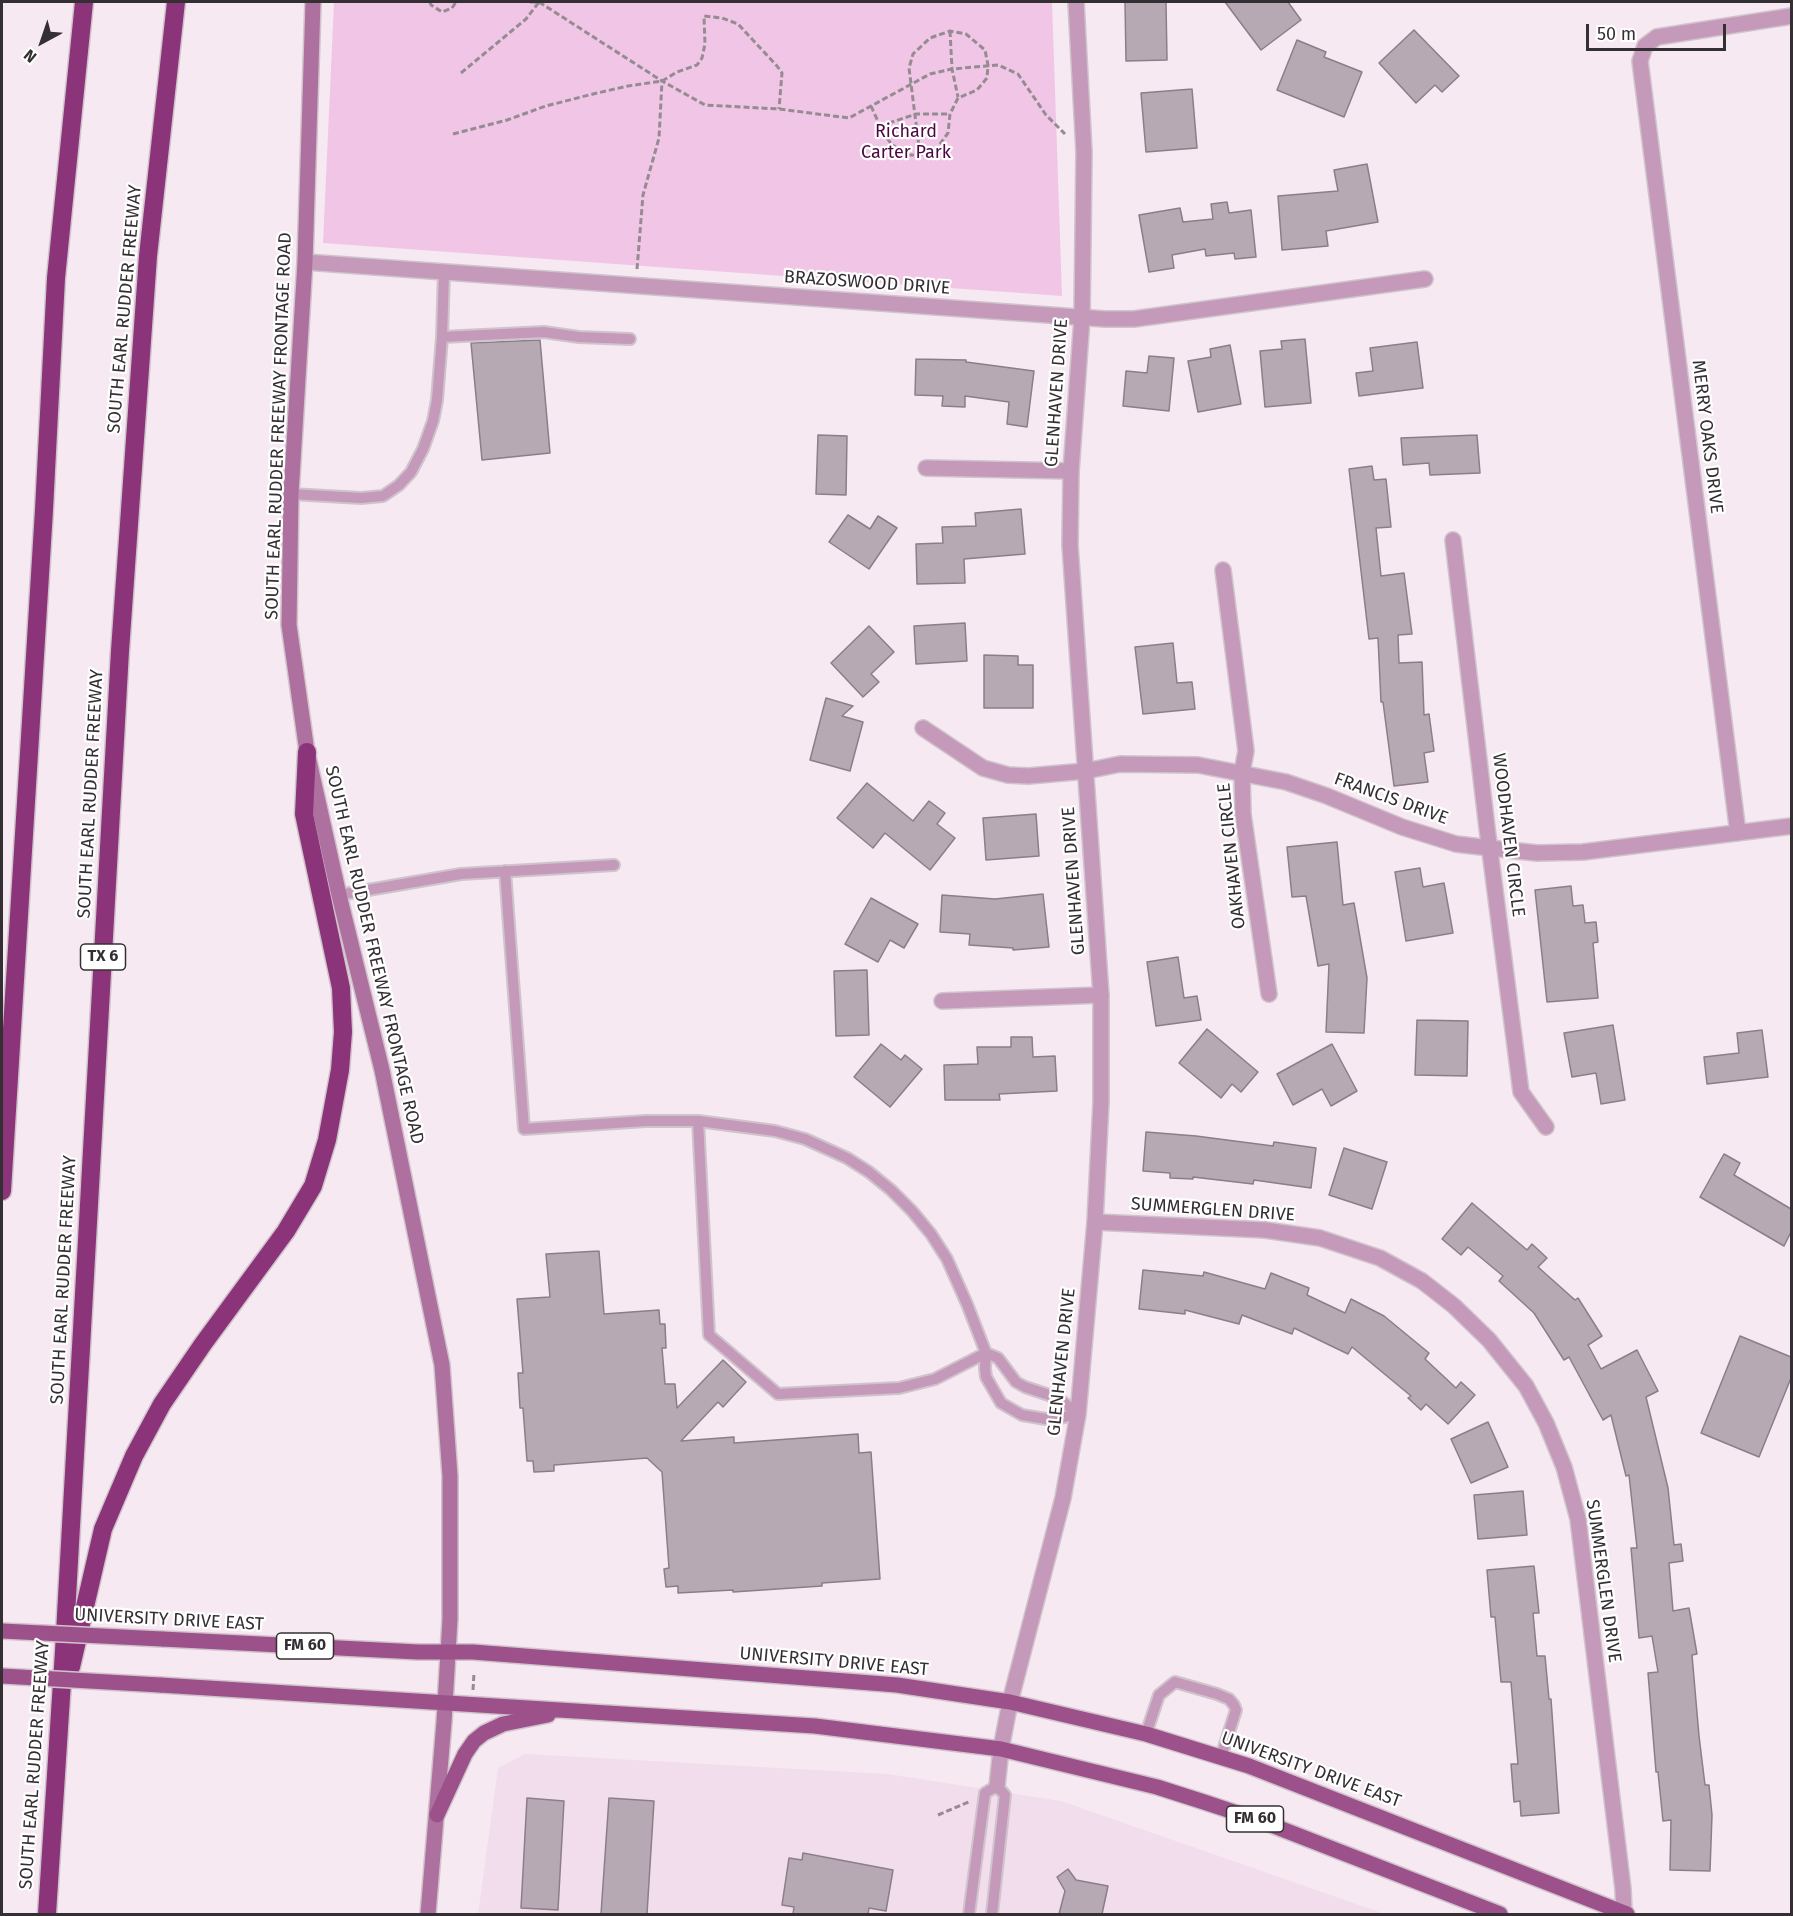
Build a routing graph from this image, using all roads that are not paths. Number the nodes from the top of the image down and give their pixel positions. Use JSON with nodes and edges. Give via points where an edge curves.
{"nodes":[{"id":1,"x":84,"y":2,"type":"edge"},
{"id":2,"x":176,"y":2,"type":"edge"},
{"id":3,"x":313,"y":2,"type":"edge"},
{"id":4,"x":1076,"y":2,"type":"edge"},
{"id":5,"x":1772,"y":2,"type":"edge"},
{"id":6,"x":1791,"y":16,"type":"edge"},
{"id":7,"x":1775,"y":17,"type":"junction"},
{"id":8,"x":305,"y":262,"type":"junction"},
{"id":9,"x":444,"y":272,"type":"junction"},
{"id":10,"x":1425,"y":279,"type":"dead end"},
{"id":11,"x":1082,"y":318,"type":"junction"},
{"id":12,"x":442,"y":337,"type":"junction"},
{"id":13,"x":630,"y":339,"type":"dead end"},
{"id":14,"x":926,"y":468,"type":"dead end"},
{"id":15,"x":1071,"y":471,"type":"junction"},
{"id":16,"x":291,"y":494,"type":"junction"},
{"id":17,"x":1453,"y":540,"type":"dead end"},
{"id":18,"x":1223,"y":570,"type":"dead end"},
{"id":19,"x":923,"y":728,"type":"dead end"},
{"id":20,"x":307,"y":752,"type":"junction"},
{"id":21,"x":1086,"y":771,"type":"junction"},
{"id":22,"x":1242,"y":772,"type":"junction"},
{"id":23,"x":1791,"y":826,"type":"edge"},
{"id":24,"x":1738,"y":833,"type":"junction"},
{"id":25,"x":1490,"y":848,"type":"junction"},
{"id":26,"x":614,"y":865,"type":"dead end"},
{"id":27,"x":505,"y":871,"type":"junction"},
{"id":28,"x":339,"y":895,"type":"junction"},
{"id":29,"x":1101,"y":994,"type":"junction"},
{"id":30,"x":1269,"y":994,"type":"dead end"},
{"id":31,"x":942,"y":1001,"type":"dead end"},
{"id":32,"x":698,"y":1121,"type":"junction"},
{"id":33,"x":1546,"y":1127,"type":"dead end"},
{"id":34,"x":2,"y":1191,"type":"edge"},
{"id":35,"x":1095,"y":1222,"type":"junction"},
{"id":36,"x":986,"y":1353,"type":"junction"},
{"id":37,"x":1078,"y":1414,"type":"junction"},
{"id":38,"x":2,"y":1631,"type":"edge"},
{"id":39,"x":448,"y":1652,"type":"junction"},
{"id":40,"x":2,"y":1676,"type":"edge"},
{"id":41,"x":1010,"y":1701,"type":"junction"},
{"id":42,"x":446,"y":1702,"type":"junction"},
{"id":43,"x":576,"y":1710,"type":"junction"},
{"id":44,"x":59,"y":1721,"type":"junction"},
{"id":45,"x":1146,"y":1734,"type":"junction"},
{"id":46,"x":1001,"y":1749,"type":"junction"},
{"id":47,"x":1221,"y":1757,"type":"junction"},
{"id":48,"x":997,"y":1786,"type":"junction"},
{"id":49,"x":437,"y":1815,"type":"junction"},
{"id":50,"x":47,"y":1914,"type":"edge"},
{"id":51,"x":428,"y":1914,"type":"edge"},
{"id":52,"x":969,"y":1914,"type":"edge"},
{"id":53,"x":992,"y":1914,"type":"edge"},
{"id":54,"x":1500,"y":1914,"type":"edge"},
{"id":55,"x":1626,"y":1914,"type":"edge"}],
"edges":[{"from":1,"to":34,"type":"highway","via":[[56,278]]},
{"from":2,"to":44,"type":"highway","name":"SOUTH EARL RUDDER FREEWAY","number":"TX 6","via":[[148,256],[122,628]]},
{"from":3,"to":8,"type":"main road","name":"SOUTH EARL RUDDER FREEWAY FRONTAGE ROAD"},
{"from":4,"to":11,"type":"street","name":"GLENHAVEN DRIVE","via":[[1084,152]]},
{"from":5,"to":7,"type":"street"},
{"from":6,"to":7,"type":"street"},
{"from":7,"to":24,"type":"street","name":"MERRY OAKS DRIVE","via":[[1657,37],[1645,46],[1640,61]]},
{"from":8,"to":9,"type":"street","name":"BRAZOSWOOD DRIVE"},
{"from":8,"to":16,"type":"main road","name":"SOUTH EARL RUDDER FREEWAY FRONTAGE ROAD"},
{"from":9,"to":11,"type":"street","name":"BRAZOSWOOD DRIVE"},
{"from":9,"to":12,"type":"lane"},
{"from":10,"to":11,"type":"street","name":"BRAZOSWOOD DRIVE","via":[[1134,319]]},
{"from":11,"to":15,"type":"street","name":"GLENHAVEN DRIVE"},
{"from":12,"to":13,"type":"lane","via":[[543,332]]},
{"from":12,"to":16,"type":"lane","via":[[433,422],[411,472],[399,485],[383,496],[361,498]]},
{"from":14,"to":15,"type":"street"},
{"from":15,"to":21,"type":"street","name":"GLENHAVEN DRIVE","via":[[1070,545]]},
{"from":16,"to":20,"type":"main road","name":"SOUTH EARL RUDDER FREEWAY FRONTAGE ROAD","via":[[289,625]]},
{"from":17,"to":25,"type":"street","name":"WOODHAVEN CIRCLE"},
{"from":18,"to":22,"type":"street","name":"OAKHAVEN CIRCLE","via":[[1246,751]]},
{"from":19,"to":21,"type":"street","name":"FRANCIS DRIVE","via":[[983,768],[999,773],[1028,776]]},
{"from":20,"to":28,"type":"main road","name":"SOUTH EARL RUDDER FREEWAY FRONTAGE ROAD"},
{"from":20,"to":44,"type":"highway","via":[[304,814],[342,999],[340,1070],[327,1140],[312,1186],[291,1222],[162,1404],[134,1456],[103,1529]]},
{"from":21,"to":22,"type":"street","name":"FRANCIS DRIVE","via":[[1149,763]]},
{"from":21,"to":29,"type":"street","name":"GLENHAVEN DRIVE"},
{"from":22,"to":25,"type":"street","name":"FRANCIS DRIVE","via":[[1286,782],[1456,844]]},
{"from":22,"to":30,"type":"street","name":"OAKHAVEN CIRCLE","via":[[1243,814]]},
{"from":23,"to":24,"type":"street","name":"FRANCIS DRIVE"},
{"from":24,"to":25,"type":"street","name":"FRANCIS DRIVE","via":[[1583,852]]},
{"from":25,"to":33,"type":"street","name":"WOODHAVEN CIRCLE","via":[[1521,1092]]},
{"from":26,"to":27,"type":"lane"},
{"from":27,"to":28,"type":"lane","via":[[433,877]]},
{"from":27,"to":32,"type":"lane","via":[[524,1129]]},
{"from":28,"to":39,"type":"main road","name":"SOUTH EARL RUDDER FREEWAY FRONTAGE ROAD","via":[[382,1070],[442,1365],[450,1476]]},
{"from":29,"to":31,"type":"street"},
{"from":29,"to":35,"type":"street","name":"GLENHAVEN DRIVE"},
{"from":32,"to":36,"type":"lane","via":[[805,1139],[868,1172],[912,1211],[931,1234],[947,1259]]},
{"from":32,"to":36,"type":"lane","via":[[709,1335],[778,1394],[906,1386],[935,1379]]},
{"from":35,"to":37,"type":"street","name":"GLENHAVEN DRIVE"},
{"from":35,"to":55,"type":"street","name":"SUMMERGLEN DRIVE","via":[[1265,1230],[1320,1238],[1380,1258],[1422,1281],[1454,1306],[1489,1340],[1526,1386],[1564,1467],[1578,1519]]},
{"from":36,"to":37,"type":"lane","via":[[998,1358],[1016,1382],[1058,1398]]},
{"from":36,"to":37,"type":"lane","via":[[986,1377],[1001,1403],[1010,1410],[1052,1420]]},
{"from":37,"to":41,"type":"street","name":"GLENHAVEN DRIVE","via":[[1063,1498]]},
{"from":38,"to":39,"type":"main road","name":"UNIVERSITY DRIVE EAST","number":"FM 60","bridge":true},
{"from":39,"to":41,"type":"main road","name":"UNIVERSITY DRIVE EAST","number":"FM 60","via":[[897,1685]]},
{"from":39,"to":42,"type":"main road","name":"SOUTH EARL RUDDER FREEWAY FRONTAGE ROAD"},
{"from":40,"to":42,"type":"main road","number":"FM 60","bridge":true},
{"from":41,"to":45,"type":"main road","name":"UNIVERSITY DRIVE EAST","number":"FM 60"},
{"from":41,"to":46,"type":"street","name":"GLENHAVEN DRIVE"},
{"from":42,"to":43,"type":"main road","number":"FM 60"},
{"from":42,"to":49,"type":"main road","name":"SOUTH EARL RUDDER FREEWAY FRONTAGE ROAD"},
{"from":43,"to":46,"type":"main road","number":"FM 60","via":[[815,1726]]},
{"from":43,"to":49,"type":"main road","via":[[503,1724],[484,1733],[465,1754]]},
{"from":44,"to":50,"type":"highway","name":"SOUTH EARL RUDDER FREEWAY","number":"TX 6"},
{"from":45,"to":47,"type":"main road","name":"UNIVERSITY DRIVE EAST","number":"FM 60"},
{"from":45,"to":47,"type":"lane","via":[[1159,1695],[1175,1682],[1217,1694],[1228,1699],[1236,1710]]},
{"from":46,"to":48,"type":"street","name":"GLENHAVEN DRIVE"},
{"from":46,"to":54,"type":"main road","number":"FM 60","via":[[1197,1800]]},
{"from":47,"to":55,"type":"main road","name":"UNIVERSITY DRIVE EAST","number":"FM 60"},
{"from":48,"to":52,"type":"lane","via":[[985,1793]]},
{"from":48,"to":53,"type":"lane","via":[[1005,1795]]},
{"from":49,"to":51,"type":"main road","name":"SOUTH EARL RUDDER FREEWAY FRONTAGE ROAD"}]}
